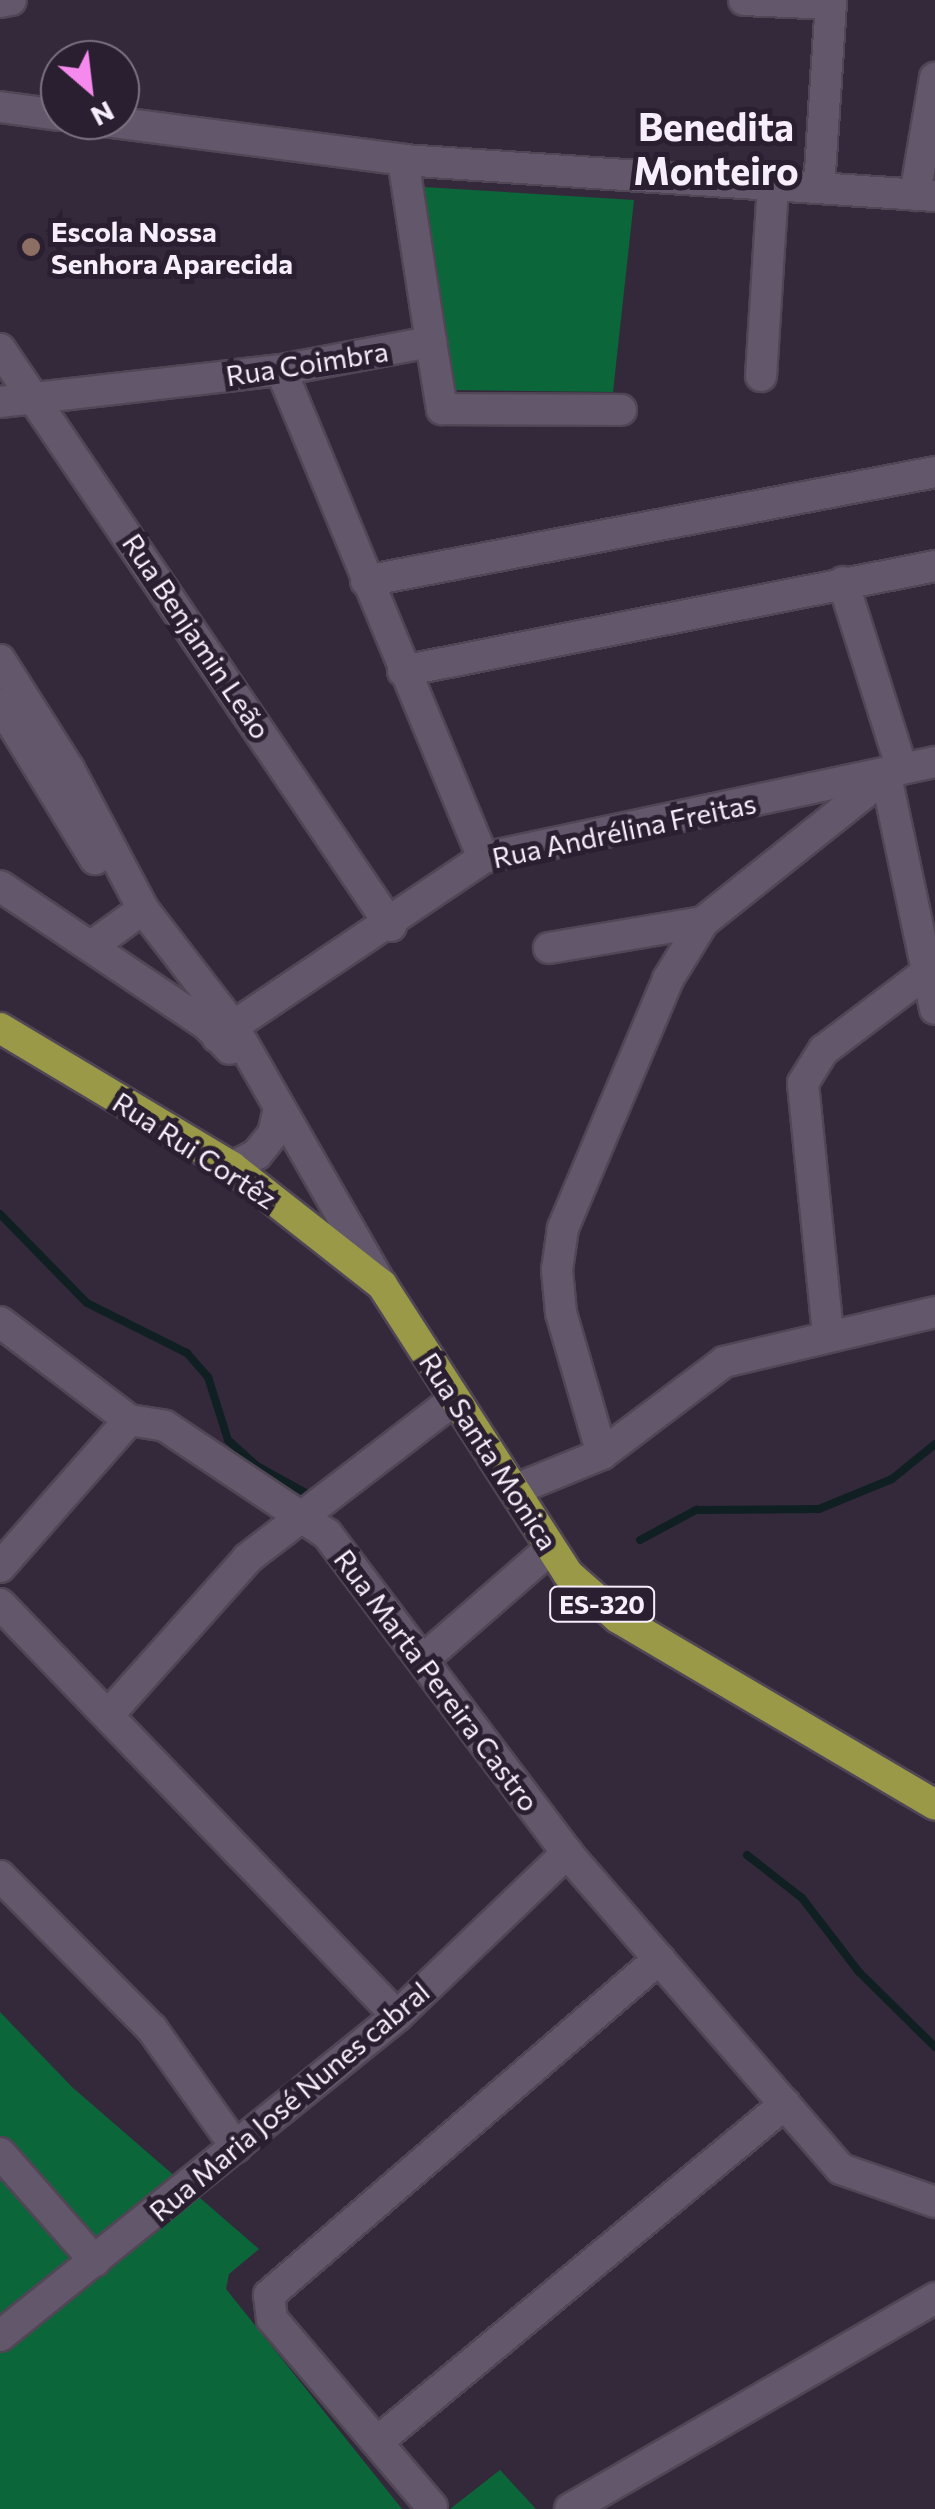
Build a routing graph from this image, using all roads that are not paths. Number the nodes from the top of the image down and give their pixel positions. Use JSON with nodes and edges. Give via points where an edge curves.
{"nodes":[{"id":1,"x":11,"y":0,"type":"edge"},
{"id":2,"x":744,"y":0,"type":"edge"},
{"id":3,"x":0,"y":2,"type":"edge"},
{"id":4,"x":831,"y":2,"type":"edge"},
{"id":5,"x":935,"y":78,"type":"edge"},
{"id":6,"x":0,"y":107,"type":"edge"},
{"id":7,"x":40,"y":112,"type":"edge"},
{"id":8,"x":140,"y":126,"type":"edge"},
{"id":9,"x":403,"y":160,"type":"junction"},
{"id":10,"x":773,"y":186,"type":"junction"},
{"id":11,"x":819,"y":188,"type":"junction"},
{"id":12,"x":925,"y":195,"type":"edge"},
{"id":13,"x":431,"y":342,"type":"junction"},
{"id":14,"x":0,"y":349,"type":"edge"},
{"id":15,"x":281,"y":370,"type":"junction"},
{"id":16,"x":761,"y":376,"type":"dead end"},
{"id":17,"x":37,"y":397,"type":"junction"},
{"id":18,"x":0,"y":402,"type":"edge"},
{"id":19,"x":621,"y":410,"type":"dead end"},
{"id":20,"x":935,"y":472,"type":"edge"},
{"id":21,"x":935,"y":566,"type":"edge"},
{"id":22,"x":366,"y":582,"type":"junction"},
{"id":23,"x":843,"y":582,"type":"junction"},
{"id":24,"x":0,"y":660,"type":"edge"},
{"id":25,"x":403,"y":671,"type":"junction"},
{"id":26,"x":16,"y":715,"type":"edge"},
{"id":27,"x":935,"y":762,"type":"edge"},
{"id":28,"x":894,"y":772,"type":"junction"},
{"id":29,"x":483,"y":858,"type":"junction"},
{"id":30,"x":0,"y":886,"type":"edge"},
{"id":31,"x":136,"y":912,"type":"junction"},
{"id":32,"x":703,"y":922,"type":"junction"},
{"id":33,"x":391,"y":926,"type":"junction"},
{"id":34,"x":92,"y":946,"type":"junction"},
{"id":35,"x":549,"y":948,"type":"dead end"},
{"id":36,"x":927,"y":972,"type":"junction"},
{"id":37,"x":935,"y":1009,"type":"edge"},
{"id":38,"x":0,"y":1028,"type":"edge"},
{"id":39,"x":219,"y":1030,"type":"junction"},
{"id":40,"x":280,"y":1109,"type":"junction"},
{"id":41,"x":232,"y":1167,"type":"junction"},
{"id":42,"x":382,"y":1285,"type":"junction"},
{"id":43,"x":935,"y":1312,"type":"edge"},
{"id":44,"x":0,"y":1322,"type":"edge"},
{"id":45,"x":828,"y":1334,"type":"junction"},
{"id":46,"x":456,"y":1399,"type":"junction"},
{"id":47,"x":128,"y":1420,"type":"junction"},
{"id":48,"x":602,"y":1454,"type":"junction"},
{"id":49,"x":514,"y":1490,"type":"junction"},
{"id":50,"x":295,"y":1518,"type":"junction"},
{"id":51,"x":551,"y":1548,"type":"junction"},
{"id":52,"x":0,"y":1567,"type":"edge"},
{"id":53,"x":0,"y":1604,"type":"edge"},
{"id":54,"x":425,"y":1658,"type":"junction"},
{"id":55,"x":111,"y":1712,"type":"junction"},
{"id":56,"x":935,"y":1805,"type":"edge"},
{"id":57,"x":566,"y":1854,"type":"junction"},
{"id":58,"x":0,"y":1876,"type":"edge"},
{"id":59,"x":658,"y":1959,"type":"junction"},
{"id":60,"x":397,"y":2016,"type":"junction"},
{"id":61,"x":785,"y":2104,"type":"junction"},
{"id":62,"x":236,"y":2147,"type":"junction"},
{"id":63,"x":0,"y":2153,"type":"edge"},
{"id":64,"x":935,"y":2202,"type":"edge"},
{"id":65,"x":95,"y":2261,"type":"junction"},
{"id":66,"x":935,"y":2298,"type":"edge"},
{"id":67,"x":0,"y":2336,"type":"edge"},
{"id":68,"x":376,"y":2442,"type":"junction"},
{"id":69,"x":432,"y":2507,"type":"edge"},
{"id":70,"x":576,"y":2508,"type":"edge"}],
"edges":[{"from":1,"to":3,"type":"street"},
{"from":2,"to":4,"type":"street"},
{"from":4,"to":11,"type":"street"},
{"from":5,"to":12,"type":"street"},
{"from":6,"to":7,"type":"street"},
{"from":8,"to":9,"type":"street"},
{"from":9,"to":10,"type":"street"},
{"from":9,"to":13,"type":"street"},
{"from":10,"to":11,"type":"street"},
{"from":10,"to":16,"type":"street"},
{"from":11,"to":12,"type":"street"},
{"from":13,"to":15,"type":"street","name":"Rua Coimbra"},
{"from":13,"to":19,"type":"street","via":[[442,409]]},
{"from":14,"to":17,"type":"street","name":"Rua Benjamin Leão"},
{"from":15,"to":17,"type":"street","name":"Rua Coimbra"},
{"from":15,"to":22,"type":"street"},
{"from":17,"to":18,"type":"street","name":"Rua Coimbra"},
{"from":17,"to":33,"type":"street","name":"Rua Benjamin Leão"},
{"from":20,"to":22,"type":"street"},
{"from":21,"to":23,"type":"street"},
{"from":22,"to":25,"type":"street"},
{"from":23,"to":25,"type":"street"},
{"from":23,"to":28,"type":"street"},
{"from":24,"to":26,"type":"street"},
{"from":25,"to":29,"type":"street"},
{"from":26,"to":31,"type":"street","via":[[59,775]]},
{"from":27,"to":28,"type":"street","name":"Rua Andrélina Freitas"},
{"from":28,"to":29,"type":"street","name":"Rua Andrélina Freitas"},
{"from":28,"to":32,"type":"street"},
{"from":28,"to":36,"type":"street"},
{"from":29,"to":33,"type":"street","name":"Rua Andrélina Freitas"},
{"from":30,"to":34,"type":"street"},
{"from":31,"to":34,"type":"street"},
{"from":31,"to":39,"type":"street"},
{"from":32,"to":35,"type":"street"},
{"from":32,"to":48,"type":"street","via":[[668,980],[563,1228],[557,1270],[561,1313]]},
{"from":33,"to":39,"type":"street","name":"Rua Andrélina Freitas"},
{"from":34,"to":39,"type":"street"},
{"from":36,"to":37,"type":"street"},
{"from":36,"to":45,"type":"street","via":[[824,1050],[803,1083]]},
{"from":38,"to":41,"type":"main road","name":"Rua Rui Cortêz","number":"ES-320"},
{"from":39,"to":40,"type":"street","name":"Rua Santa Monica"},
{"from":40,"to":41,"type":"street","via":[[273,1134],[257,1154]]},
{"from":40,"to":42,"type":"street","name":"Rua Santa Monica"},
{"from":41,"to":42,"type":"main road","name":"Rua Rui Cortêz","number":"ES-320"},
{"from":42,"to":46,"type":"main road","name":"Rua Santa Monica","number":"ES-320"},
{"from":43,"to":45,"type":"street"},
{"from":44,"to":47,"type":"street","name":"Rua Marta Pereira Castro"},
{"from":45,"to":48,"type":"street","via":[[724,1362]]},
{"from":46,"to":49,"type":"main road","name":"Rua Santa Monica","number":"ES-320"},
{"from":46,"to":50,"type":"street"},
{"from":47,"to":50,"type":"street","name":"Rua Marta Pereira Castro","via":[[166,1426]]},
{"from":47,"to":52,"type":"street"},
{"from":48,"to":49,"type":"street"},
{"from":49,"to":51,"type":"main road","name":"Rua Santa Monica","number":"ES-320"},
{"from":50,"to":54,"type":"street","name":"Rua Marta Pereira Castro","via":[[327,1534]]},
{"from":50,"to":55,"type":"street","via":[[248,1558]]},
{"from":51,"to":54,"type":"street"},
{"from":51,"to":56,"type":"main road","name":"Rua Santa Monica","number":"ES-320","via":[[568,1574],[618,1618]]},
{"from":53,"to":55,"type":"street"},
{"from":54,"to":57,"type":"street","name":"Rua Marta Pereira Castro"},
{"from":55,"to":60,"type":"street"},
{"from":57,"to":59,"type":"street","name":"Rua Marta Pereira Castro"},
{"from":57,"to":60,"type":"street","name":"Rua Maria José Nunes cabral"},
{"from":58,"to":62,"type":"street","via":[[152,2029]]},
{"from":59,"to":61,"type":"street","name":"Rua Marta Pereira Castro"},
{"from":59,"to":68,"type":"street","via":[[269,2295],[272,2319]]},
{"from":60,"to":62,"type":"street","name":"Rua Maria José Nunes cabral"},
{"from":61,"to":64,"type":"street","name":"Rua Marta Pereira Castro","via":[[841,2168]]},
{"from":61,"to":68,"type":"street"},
{"from":62,"to":65,"type":"street","name":"Rua Maria José Nunes cabral"},
{"from":63,"to":65,"type":"street"},
{"from":65,"to":67,"type":"street","name":"Rua Maria José Nunes cabral"},
{"from":66,"to":70,"type":"street"},
{"from":68,"to":69,"type":"street"}]}
